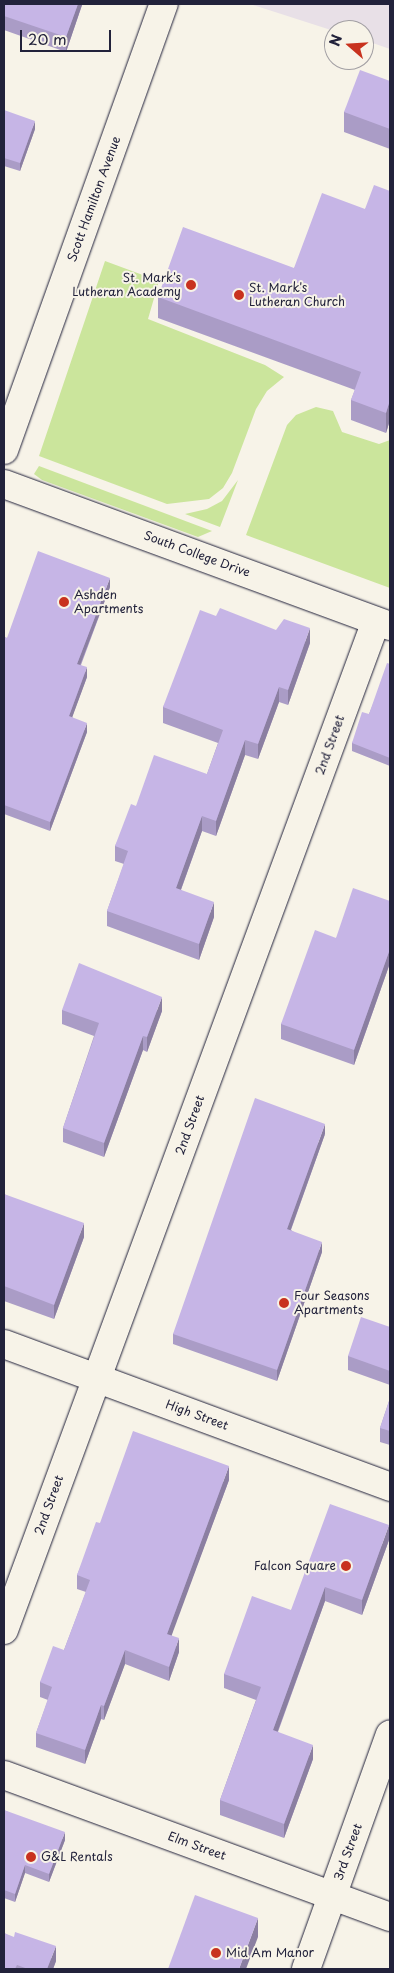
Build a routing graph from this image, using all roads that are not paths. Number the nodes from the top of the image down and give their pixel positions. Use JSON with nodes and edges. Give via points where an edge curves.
{"nodes":[{"id":1,"x":164,"y":4,"type":"edge"},
{"id":2,"x":4,"y":450,"type":"edge"},
{"id":3,"x":4,"y":484,"type":"edge"},
{"id":4,"x":383,"y":623,"type":"edge"},
{"id":5,"x":4,"y":1344,"type":"edge"},
{"id":6,"x":95,"y":1378,"type":"junction"},
{"id":7,"x":390,"y":1486,"type":"edge"},
{"id":8,"x":4,"y":1630,"type":"edge"},
{"id":9,"x":390,"y":1735,"type":"edge"},
{"id":10,"x":4,"y":1775,"type":"edge"},
{"id":11,"x":332,"y":1896,"type":"junction"},
{"id":12,"x":390,"y":1917,"type":"edge"},
{"id":13,"x":306,"y":1969,"type":"edge"}],
"edges":[{"from":1,"to":2,"type":"street","name":"Scott Hamilton Avenue"},
{"from":3,"to":4,"type":"street","name":"South College Drive"},
{"from":4,"to":6,"type":"street","name":"2nd Street"},
{"from":5,"to":6,"type":"street","name":"High Street"},
{"from":6,"to":7,"type":"street","name":"High Street"},
{"from":6,"to":8,"type":"street","name":"2nd Street"},
{"from":9,"to":11,"type":"street","name":"3rd Street"},
{"from":10,"to":11,"type":"street","name":"Elm Street"},
{"from":11,"to":12,"type":"street","name":"Elm Street"},
{"from":11,"to":13,"type":"street","name":"3rd Street"}]}
